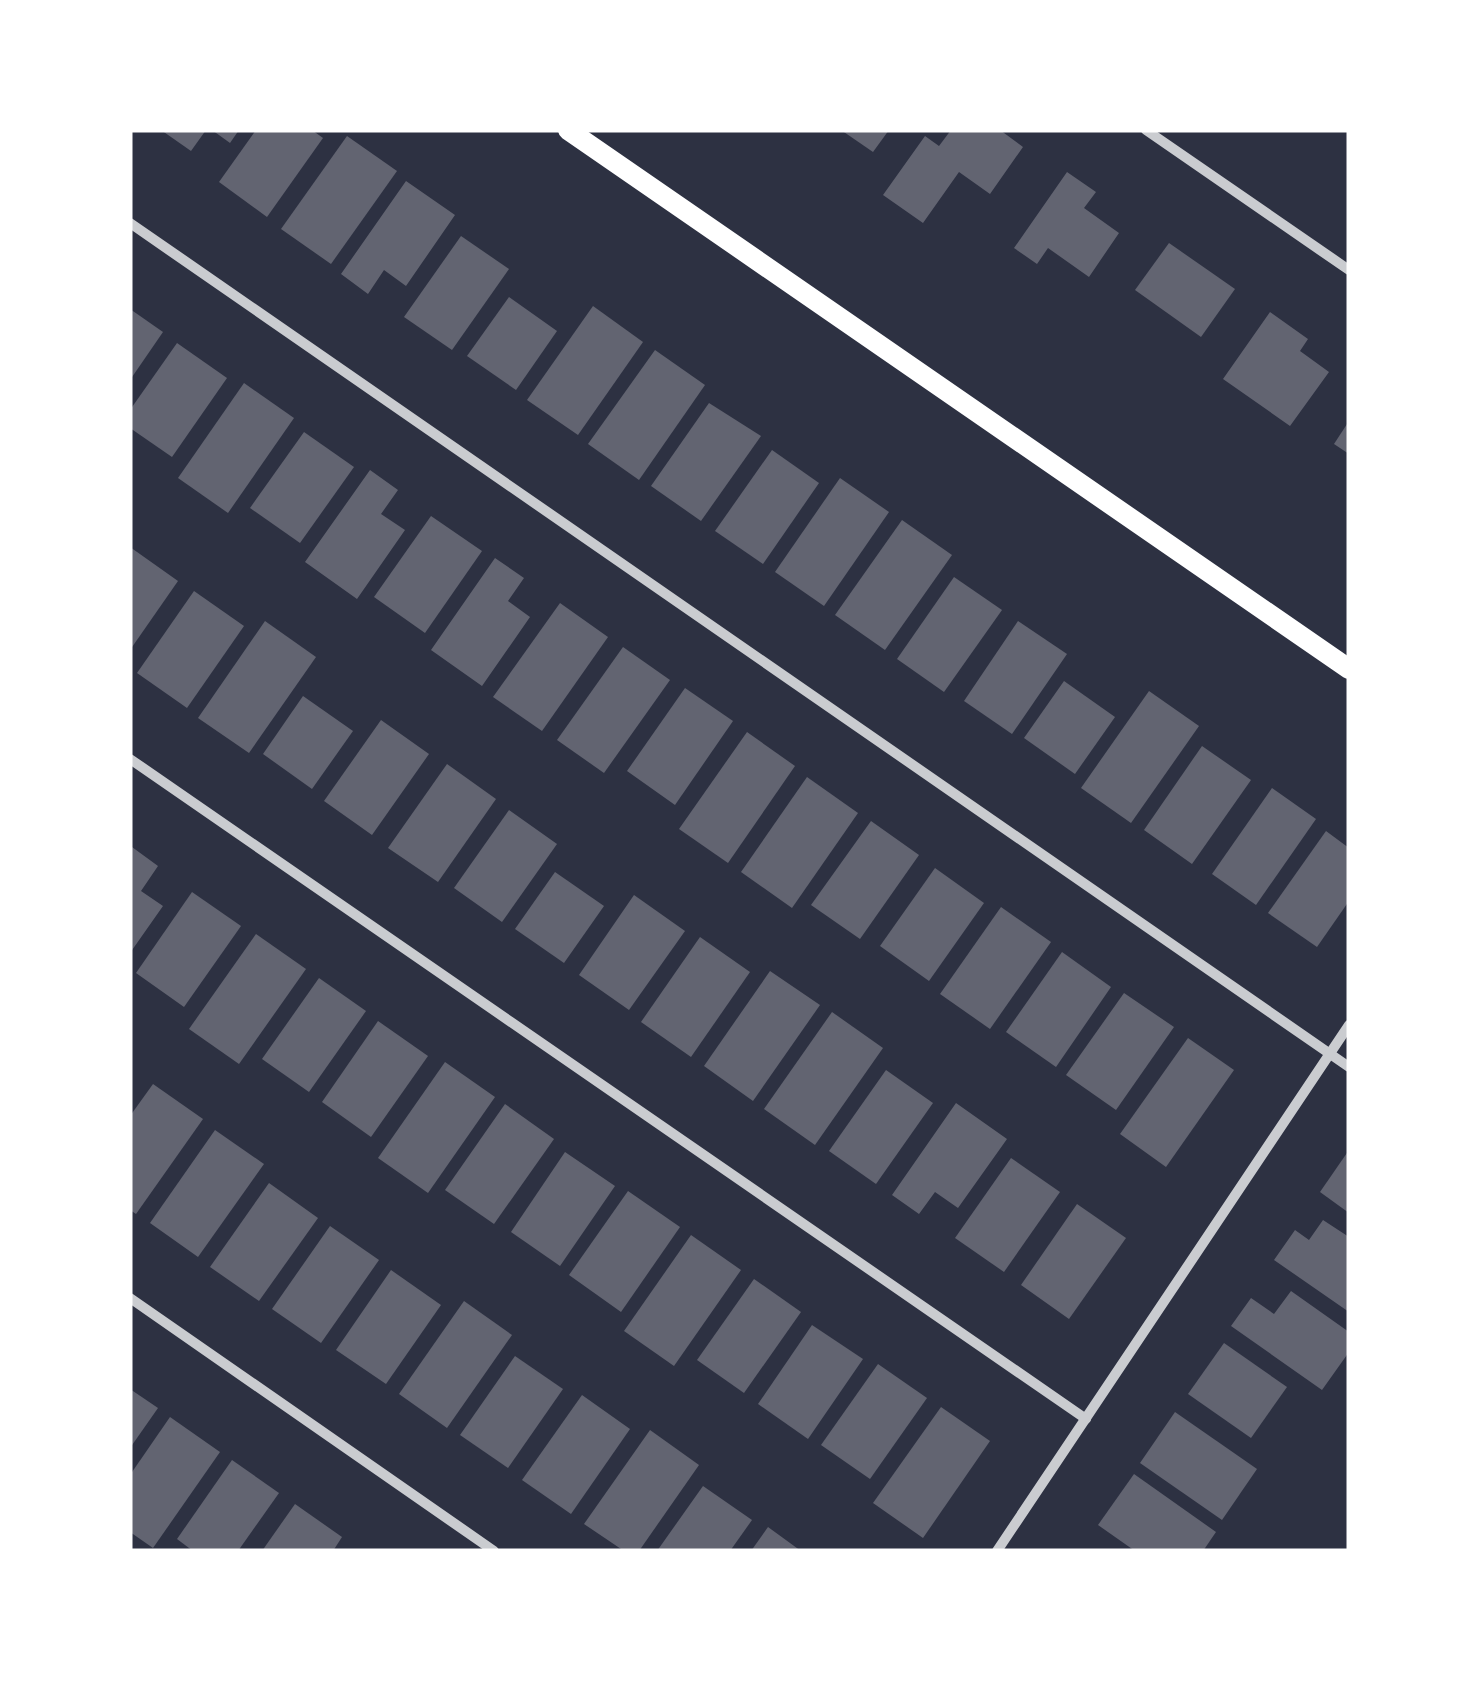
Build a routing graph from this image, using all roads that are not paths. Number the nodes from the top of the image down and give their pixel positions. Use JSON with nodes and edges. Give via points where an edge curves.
{"nodes":[{"id":1,"x":568,"y":130,"type":"edge"},
{"id":2,"x":1146,"y":130,"type":"edge"},
{"id":3,"x":130,"y":223,"type":"edge"},
{"id":4,"x":1349,"y":270,"type":"edge"},
{"id":5,"x":1349,"y":669,"type":"edge"},
{"id":6,"x":130,"y":759,"type":"edge"},
{"id":7,"x":1349,"y":1025,"type":"edge"},
{"id":8,"x":1329,"y":1054,"type":"junction"},
{"id":9,"x":1349,"y":1067,"type":"edge"},
{"id":10,"x":130,"y":1298,"type":"edge"},
{"id":11,"x":1086,"y":1419,"type":"junction"},
{"id":12,"x":494,"y":1551,"type":"edge"},
{"id":13,"x":997,"y":1551,"type":"edge"}],
"edges":[{"from":1,"to":5,"type":"main road"},
{"from":2,"to":4,"type":"street"},
{"from":3,"to":8,"type":"street"},
{"from":6,"to":11,"type":"street"},
{"from":7,"to":8,"type":"street"},
{"from":8,"to":9,"type":"street"},
{"from":8,"to":11,"type":"street"},
{"from":10,"to":12,"type":"street"},
{"from":11,"to":13,"type":"street"}]}
